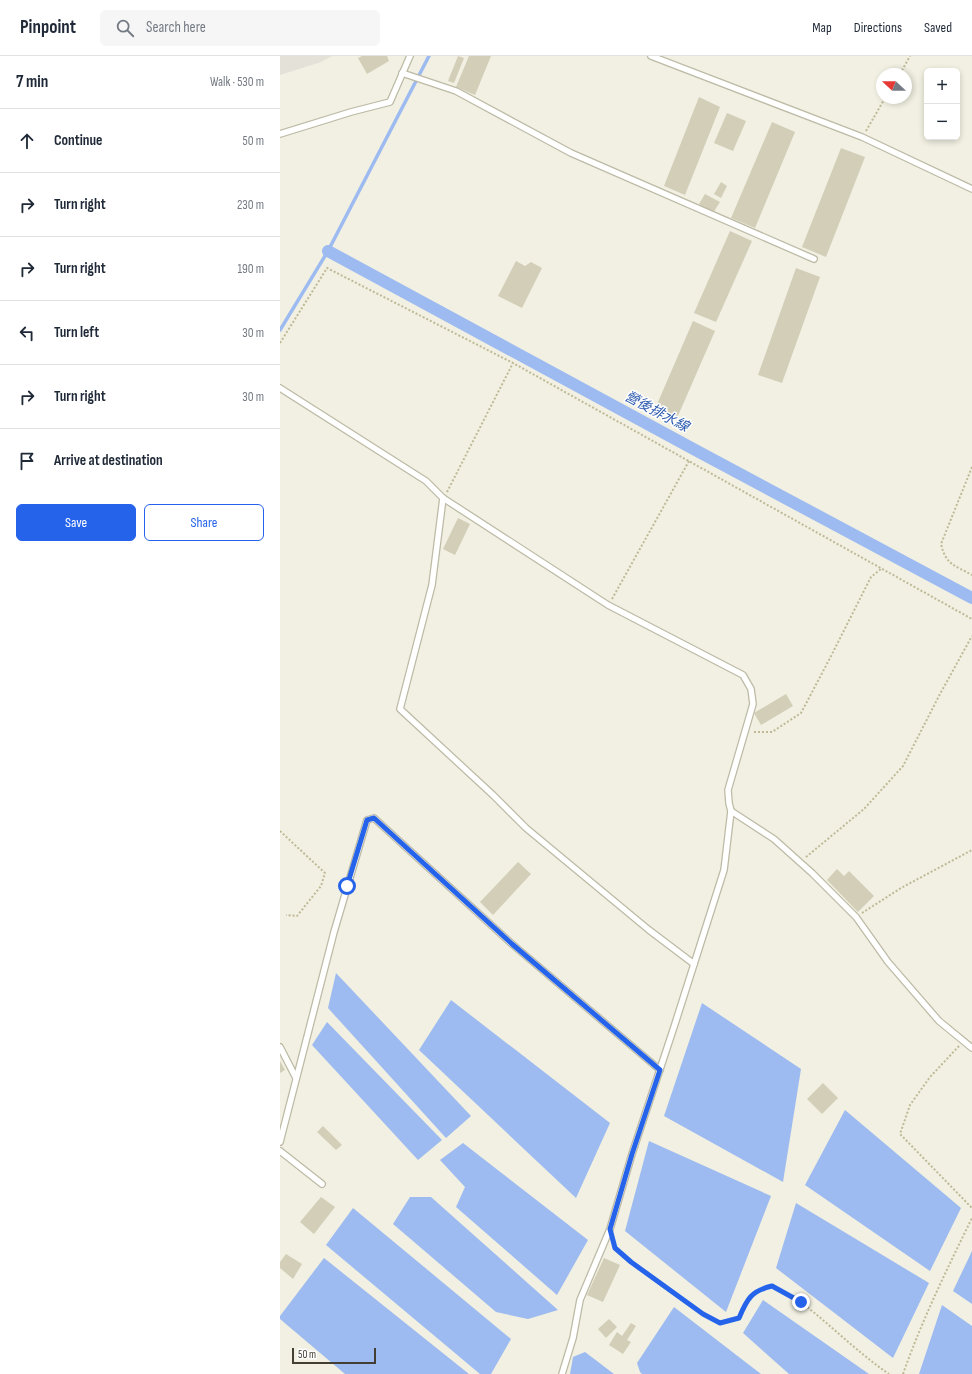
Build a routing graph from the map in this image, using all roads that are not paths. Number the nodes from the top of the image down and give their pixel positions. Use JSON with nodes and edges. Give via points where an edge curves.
{"nodes":[{"id":1,"x":410,"y":56,"type":"edge"},
{"id":2,"x":651,"y":56,"type":"edge"},
{"id":3,"x":402,"y":74,"type":"junction"},
{"id":4,"x":280,"y":134,"type":"edge"},
{"id":5,"x":972,"y":188,"type":"edge"},
{"id":6,"x":814,"y":259,"type":"dead end"},
{"id":7,"x":280,"y":388,"type":"edge"},
{"id":8,"x":443,"y":498,"type":"junction"},
{"id":9,"x":732,"y":811,"type":"junction"},
{"id":10,"x":694,"y":964,"type":"junction"},
{"id":11,"x":280,"y":1047,"type":"edge"},
{"id":12,"x":972,"y":1048,"type":"edge"},
{"id":13,"x":660,"y":1070,"type":"junction"},
{"id":14,"x":296,"y":1078,"type":"junction"},
{"id":15,"x":280,"y":1142,"type":"edge"},
{"id":16,"x":280,"y":1151,"type":"edge"},
{"id":17,"x":322,"y":1184,"type":"dead end"},
{"id":18,"x":562,"y":1374,"type":"edge"}],
"edges":[{"from":1,"to":3,"type":"lane"},
{"from":2,"to":5,"type":"lane","via":[[862,137]]},
{"from":3,"to":4,"type":"lane","via":[[390,102]]},
{"from":3,"to":6,"type":"lane","via":[[456,91],[571,153]]},
{"from":7,"to":8,"type":"lane","via":[[426,481]]},
{"from":8,"to":9,"type":"lane","via":[[608,605],[742,675],[751,689],[753,704],[728,790]]},
{"from":8,"to":10,"type":"lane","via":[[432,585],[400,709],[526,828]]},
{"from":9,"to":10,"type":"lane","via":[[724,870]]},
{"from":9,"to":12,"type":"lane","via":[[774,839],[856,917],[888,962],[934,1015]]},
{"from":10,"to":13,"type":"lane"},
{"from":11,"to":14,"type":"lane"},
{"from":13,"to":14,"type":"lane","via":[[512,944],[374,818],[367,820],[347,886]]},
{"from":13,"to":18,"type":"lane","via":[[610,1229],[580,1300],[573,1338]]},
{"from":14,"to":15,"type":"lane"},
{"from":16,"to":17,"type":"lane"}]}
